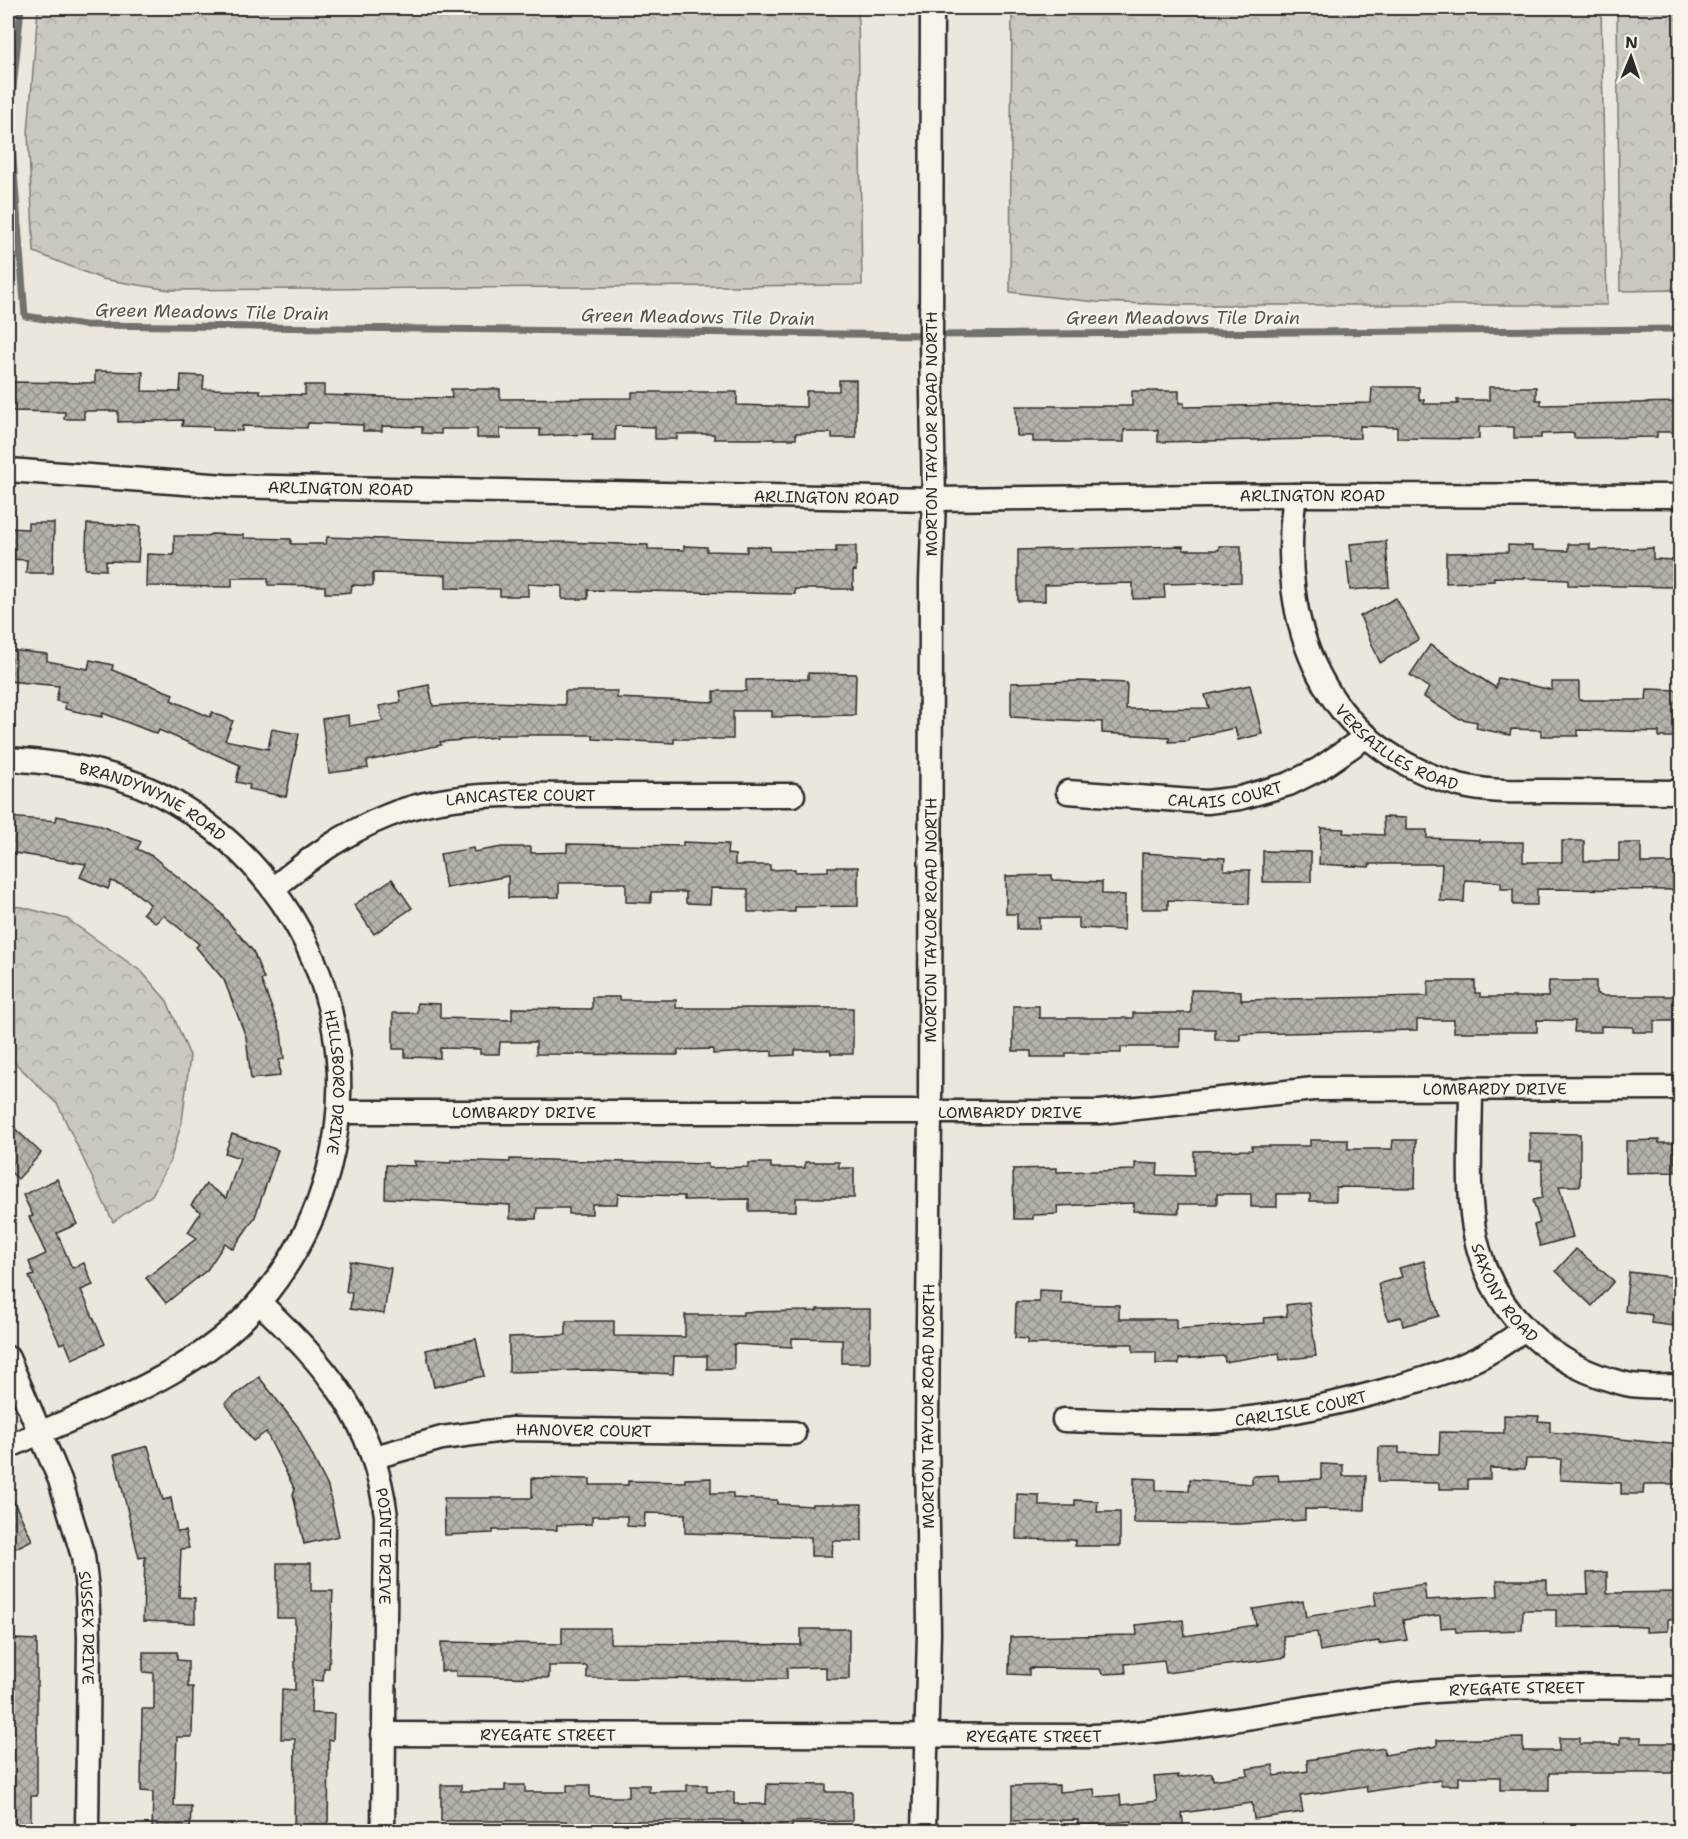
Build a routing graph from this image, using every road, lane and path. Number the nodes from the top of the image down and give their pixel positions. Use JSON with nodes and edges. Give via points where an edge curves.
{"nodes":[{"id":1,"x":932,"y":8,"type":"edge"},
{"id":2,"x":8,"y":470,"type":"edge"},
{"id":3,"x":1295,"y":495,"type":"junction"},
{"id":4,"x":1680,"y":496,"type":"edge"},
{"id":5,"x":934,"y":500,"type":"junction"},
{"id":6,"x":1367,"y":736,"type":"junction"},
{"id":7,"x":8,"y":759,"type":"edge"},
{"id":8,"x":1068,"y":792,"type":"dead end"},
{"id":9,"x":1680,"y":792,"type":"edge"},
{"id":10,"x":793,"y":795,"type":"dead end"},
{"id":11,"x":273,"y":889,"type":"junction"},
{"id":12,"x":1471,"y":1088,"type":"junction"},
{"id":13,"x":1680,"y":1088,"type":"edge"},
{"id":14,"x":340,"y":1112,"type":"junction"},
{"id":15,"x":930,"y":1112,"type":"junction"},
{"id":16,"x":259,"y":1302,"type":"junction"},
{"id":17,"x":1524,"y":1329,"type":"junction"},
{"id":18,"x":8,"y":1358,"type":"edge"},
{"id":19,"x":1680,"y":1386,"type":"edge"},
{"id":20,"x":1064,"y":1420,"type":"dead end"},
{"id":21,"x":39,"y":1432,"type":"junction"},
{"id":22,"x":794,"y":1433,"type":"dead end"},
{"id":23,"x":8,"y":1447,"type":"edge"},
{"id":24,"x":375,"y":1457,"type":"junction"},
{"id":25,"x":1680,"y":1688,"type":"edge"},
{"id":26,"x":383,"y":1734,"type":"junction"},
{"id":27,"x":927,"y":1735,"type":"junction"},
{"id":28,"x":87,"y":1832,"type":"edge"},
{"id":29,"x":383,"y":1832,"type":"edge"},
{"id":30,"x":924,"y":1832,"type":"edge"}],
"edges":[{"from":1,"to":5,"type":"street","name":"MORTON TAYLOR ROAD NORTH"},
{"from":2,"to":5,"type":"street","name":"ARLINGTON ROAD","via":[[225,486]]},
{"from":3,"to":4,"type":"street","name":"ARLINGTON ROAD"},
{"from":3,"to":5,"type":"street","name":"ARLINGTON ROAD"},
{"from":3,"to":6,"type":"street","name":"VERSAILLES ROAD","via":[[1289,566],[1300,630],[1328,690]]},
{"from":5,"to":15,"type":"street","name":"MORTON TAYLOR ROAD NORTH","via":[[930,639]]},
{"from":6,"to":8,"type":"street","name":"CALAIS COURT","via":[[1341,756],[1289,784],[1240,798],[1207,802]]},
{"from":6,"to":9,"type":"street","name":"VERSAILLES ROAD","via":[[1427,774],[1496,791]]},
{"from":7,"to":11,"type":"street","name":"BRANDYWYNE ROAD","via":[[87,768],[172,801],[217,832]]},
{"from":10,"to":11,"type":"street","name":"LANCASTER COURT","via":[[496,795],[442,801],[388,815],[346,834]]},
{"from":11,"to":14,"type":"street","name":"HILLSBORO DRIVE","via":[[302,935],[325,992],[338,1056]]},
{"from":12,"to":13,"type":"street","name":"LOMBARDY DRIVE"},
{"from":12,"to":15,"type":"street","name":"LOMBARDY DRIVE","via":[[1314,1089],[1100,1112]]},
{"from":12,"to":17,"type":"street","name":"SAXONY ROAD","via":[[1475,1238],[1494,1290]]},
{"from":14,"to":15,"type":"street","name":"LOMBARDY DRIVE"},
{"from":14,"to":16,"type":"street","name":"HILLSBORO DRIVE","via":[[331,1165],[313,1218],[287,1266]]},
{"from":15,"to":27,"type":"street","name":"MORTON TAYLOR ROAD NORTH"},
{"from":16,"to":21,"type":"street","name":"HILLSBORO DRIVE","via":[[226,1335],[181,1367]]},
{"from":16,"to":24,"type":"street","name":"POINTE DRIVE","via":[[299,1340],[333,1381],[360,1422]]},
{"from":17,"to":19,"type":"street","name":"SAXONY ROAD","via":[[1546,1349],[1595,1375],[1628,1384]]},
{"from":17,"to":20,"type":"street","name":"CARLISLE COURT","via":[[1470,1364],[1299,1411],[1204,1422]]},
{"from":18,"to":21,"type":"street","name":"SUSSEX DRIVE"},
{"from":21,"to":23,"type":"street","name":"HILLSBORO DRIVE"},
{"from":21,"to":28,"type":"street","name":"SUSSEX DRIVE","via":[[74,1517],[87,1589]]},
{"from":22,"to":24,"type":"street","name":"HANOVER COURT","via":[[511,1429],[442,1438]]},
{"from":24,"to":26,"type":"street","name":"POINTE DRIVE","via":[[386,1516]]},
{"from":25,"to":27,"type":"street","name":"RYEGATE STREET","via":[[1472,1688],[1120,1734]]},
{"from":26,"to":27,"type":"street","name":"RYEGATE STREET"},
{"from":26,"to":29,"type":"street","name":"POINTE DRIVE"},
{"from":27,"to":30,"type":"street","name":"MORTON TAYLOR ROAD NORTH"}]}
